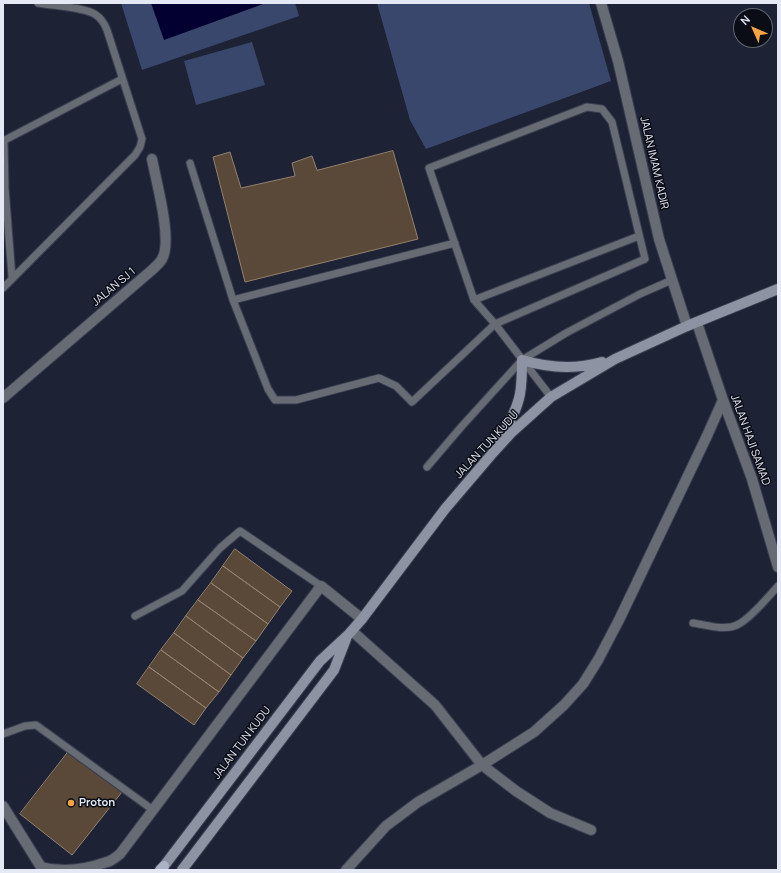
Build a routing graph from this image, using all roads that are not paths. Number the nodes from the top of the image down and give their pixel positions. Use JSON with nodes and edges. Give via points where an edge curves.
{"nodes":[{"id":1,"x":38,"y":3,"type":"edge"},
{"id":2,"x":601,"y":3,"type":"edge"},
{"id":3,"x":122,"y":79,"type":"junction"},
{"id":4,"x":3,"y":141,"type":"edge"},
{"id":5,"x":152,"y":159,"type":"dead end"},
{"id":6,"x":190,"y":163,"type":"dead end"},
{"id":7,"x":639,"y":236,"type":"junction"},
{"id":8,"x":454,"y":243,"type":"junction"},
{"id":9,"x":12,"y":277,"type":"junction"},
{"id":10,"x":672,"y":280,"type":"junction"},
{"id":11,"x":3,"y":288,"type":"edge"},
{"id":12,"x":778,"y":289,"type":"edge"},
{"id":13,"x":233,"y":300,"type":"junction"},
{"id":14,"x":474,"y":300,"type":"junction"},
{"id":15,"x":697,"y":323,"type":"junction"},
{"id":16,"x":495,"y":324,"type":"junction"},
{"id":17,"x":687,"y":326,"type":"junction"},
{"id":18,"x":615,"y":359,"type":"junction"},
{"id":19,"x":522,"y":360,"type":"junction"},
{"id":20,"x":551,"y":397,"type":"junction"},
{"id":21,"x":3,"y":398,"type":"edge"},
{"id":22,"x":723,"y":400,"type":"junction"},
{"id":23,"x":491,"y":455,"type":"junction"},
{"id":24,"x":427,"y":467,"type":"dead end"},
{"id":25,"x":778,"y":567,"type":"edge"},
{"id":26,"x":321,"y":586,"type":"junction"},
{"id":27,"x":778,"y":586,"type":"edge"},
{"id":28,"x":136,"y":616,"type":"dead end"},
{"id":29,"x":362,"y":619,"type":"junction"},
{"id":30,"x":693,"y":623,"type":"dead end"},
{"id":31,"x":350,"y":633,"type":"junction"},
{"id":32,"x":3,"y":734,"type":"edge"},
{"id":33,"x":482,"y":765,"type":"junction"},
{"id":34,"x":3,"y":806,"type":"edge"},
{"id":35,"x":153,"y":810,"type":"junction"},
{"id":36,"x":591,"y":830,"type":"dead end"},
{"id":37,"x":162,"y":869,"type":"edge"},
{"id":38,"x":182,"y":870,"type":"edge"},
{"id":39,"x":346,"y":870,"type":"edge"}],
"edges":[{"from":1,"to":3,"type":"lane","via":[[87,10],[97,15],[107,30]]},
{"from":2,"to":10,"type":"street","name":"JALAN IMAM KADIR","via":[[618,61],[659,239]]},
{"from":3,"to":4,"type":"lane"},
{"from":3,"to":9,"type":"lane","via":[[142,139],[140,147],[135,155]]},
{"from":4,"to":9,"type":"lane"},
{"from":5,"to":21,"type":"street","name":"JALAN SJ 1","via":[[166,231],[166,247],[162,259]]},
{"from":6,"to":13,"type":"lane"},
{"from":7,"to":8,"type":"lane","via":[[612,122],[602,109],[587,107],[429,168]]},
{"from":7,"to":14,"type":"lane"},
{"from":7,"to":16,"type":"lane","via":[[645,259]]},
{"from":8,"to":13,"type":"lane"},
{"from":8,"to":14,"type":"lane"},
{"from":9,"to":11,"type":"lane"},
{"from":10,"to":17,"type":"street","name":"JALAN IMAM KADIR"},
{"from":10,"to":19,"type":"lane","via":[[566,333]]},
{"from":12,"to":15,"type":"main road","name":"JALAN TUN KUDU"},
{"from":13,"to":16,"type":"lane","via":[[265,382],[275,400],[296,400],[379,378],[396,386],[412,402]]},
{"from":14,"to":16,"type":"lane"},
{"from":15,"to":17,"type":"main road","name":"JALAN TUN KUDU"},
{"from":15,"to":22,"type":"street","name":"JALAN HAJI SAMAD"},
{"from":16,"to":19,"type":"lane"},
{"from":17,"to":18,"type":"main road","name":"JALAN TUN KUDU"},
{"from":18,"to":19,"type":"main road","via":[[571,367],[553,367]]},
{"from":18,"to":20,"type":"main road","name":"JALAN TUN KUDU"},
{"from":19,"to":20,"type":"lane"},
{"from":19,"to":23,"type":"main road","via":[[520,395]]},
{"from":19,"to":24,"type":"lane"},
{"from":20,"to":23,"type":"main road","name":"JALAN TUN KUDU"},
{"from":22,"to":25,"type":"street","name":"JALAN HAJI SAMAD","via":[[752,479]]},
{"from":22,"to":33,"type":"street","via":[[619,620],[583,684],[534,732]]},
{"from":23,"to":29,"type":"main road","name":"JALAN TUN KUDU","via":[[445,509]]},
{"from":26,"to":28,"type":"lane","via":[[240,531],[220,548],[182,591]]},
{"from":26,"to":29,"type":"street"},
{"from":26,"to":35,"type":"street"},
{"from":27,"to":30,"type":"lane","via":[[736,626]]},
{"from":29,"to":31,"type":"main road","name":"JALAN TUN KUDU"},
{"from":31,"to":33,"type":"street","via":[[435,705]]},
{"from":31,"to":37,"type":"main road","name":"JALAN TUN KUDU","via":[[320,661]]},
{"from":31,"to":38,"type":"main road","name":"JALAN TUN KUDU","via":[[334,670]]},
{"from":32,"to":35,"type":"lane","via":[[36,725]]},
{"from":33,"to":36,"type":"street","via":[[550,813]]},
{"from":33,"to":39,"type":"street","via":[[418,802],[386,826]]},
{"from":34,"to":35,"type":"street","via":[[41,867],[48,869],[80,869],[109,862],[120,854]]}]}
